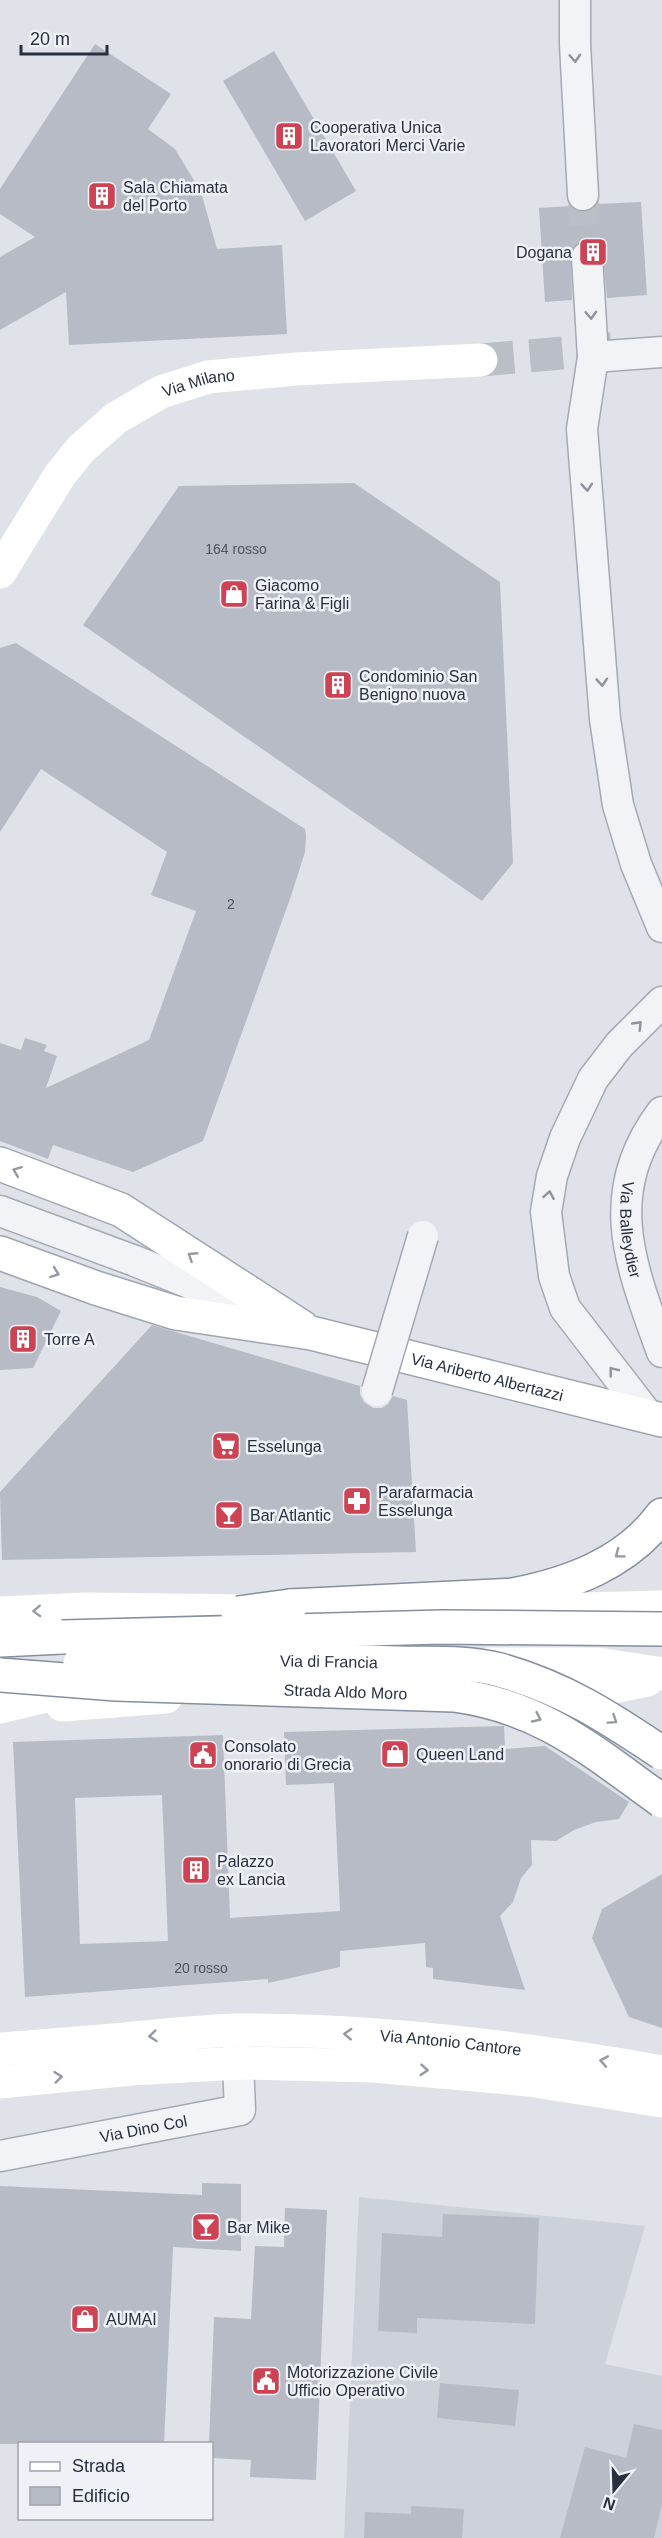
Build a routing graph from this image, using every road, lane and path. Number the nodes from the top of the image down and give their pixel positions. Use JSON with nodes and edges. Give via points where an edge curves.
{"nodes":[{"id":1,"x":575,"y":0,"type":"edge"},
{"id":2,"x":584,"y":195,"type":"tunnel mouth"},
{"id":3,"x":587,"y":257,"type":"tunnel mouth"},
{"id":4,"x":662,"y":352,"type":"edge"},
{"id":5,"x":593,"y":357,"type":"junction"},
{"id":6,"x":481,"y":360,"type":"tunnel mouth"},
{"id":7,"x":0,"y":572,"type":"edge"},
{"id":8,"x":662,"y":927,"type":"edge"},
{"id":9,"x":662,"y":1002,"type":"edge"},
{"id":10,"x":662,"y":1112,"type":"edge"},
{"id":11,"x":0,"y":1164,"type":"edge"},
{"id":12,"x":0,"y":1211,"type":"edge"},
{"id":13,"x":423,"y":1236,"type":"dead end"},
{"id":14,"x":0,"y":1253,"type":"edge"},
{"id":15,"x":312,"y":1333,"type":"junction"},
{"id":16,"x":662,"y":1352,"type":"edge"},
{"id":17,"x":377,"y":1392,"type":"dead end"},
{"id":18,"x":656,"y":1419,"type":"edge"},
{"id":19,"x":662,"y":1515,"type":"edge"},
{"id":20,"x":662,"y":1607,"type":"edge"},
{"id":21,"x":85,"y":1610,"type":"junction"},
{"id":22,"x":0,"y":1613,"type":"edge"},
{"id":23,"x":662,"y":1618,"type":"edge"},
{"id":24,"x":662,"y":1629,"type":"edge"},
{"id":25,"x":62,"y":1637,"type":"junction"},
{"id":26,"x":0,"y":1640,"type":"edge"},
{"id":27,"x":0,"y":1669,"type":"edge"},
{"id":28,"x":0,"y":1675,"type":"edge"},
{"id":29,"x":662,"y":1675,"type":"edge"},
{"id":30,"x":0,"y":1708,"type":"edge"},
{"id":31,"x":662,"y":1753,"type":"edge"},
{"id":32,"x":662,"y":1801,"type":"edge"},
{"id":33,"x":236,"y":2030,"type":"junction"},
{"id":34,"x":0,"y":2049,"type":"edge"},
{"id":35,"x":240,"y":2063,"type":"junction"},
{"id":36,"x":662,"y":2072,"type":"edge"},
{"id":37,"x":0,"y":2082,"type":"edge"},
{"id":38,"x":662,"y":2101,"type":"edge"},
{"id":39,"x":0,"y":2156,"type":"edge"}],
"edges":[{"from":1,"to":2,"type":"street","one_way":true},
{"from":3,"to":5,"type":"street","one_way":true},
{"from":4,"to":5,"type":"street"},
{"from":5,"to":8,"type":"street","one_way":true,"via":[[582,429],[605,719],[618,805],[636,864]]},
{"from":6,"to":7,"type":"main road","name":"Via Milano","via":[[208,376],[161,392],[116,418],[81,449],[60,475]]},
{"from":18,"to":9,"type":"street","one_way":true,"via":[[565,1308],[554,1276],[546,1212],[552,1176],[565,1138],[593,1079],[619,1045]]},
{"from":10,"to":16,"type":"street","name":"Via Balleydier","via":[[636,1155],[625,1207],[631,1263]]},
{"from":15,"to":11,"type":"main road","one_way":true,"via":[[121,1210]]},
{"from":12,"to":15,"type":"street"},
{"from":13,"to":17,"type":"street","bridge":true},
{"from":14,"to":15,"type":"main road","one_way":true,"via":[[176,1312]]},
{"from":15,"to":18,"type":"main road","name":"Via Ariberto Albertazzi"},
{"from":19,"to":25,"type":"main road","one_way":true,"bridge":true,"via":[[636,1541],[596,1571],[539,1590],[513,1595],[290,1606]]},
{"from":20,"to":21,"type":"main road","name":"Via di Francia","via":[[455,1613]]},
{"from":21,"to":22,"type":"main road","name":"Via di Francia","one_way":true},
{"from":21,"to":23,"type":"main road","name":"Via di Francia","via":[[179,1638]]},
{"from":24,"to":25,"type":"main road","bridge":true,"via":[[441,1627]]},
{"from":25,"to":26,"type":"main road"},
{"from":27,"to":31,"type":"main road","one_way":true,"bridge":true,"via":[[113,1661],[344,1661],[477,1666],[539,1683],[584,1702]]},
{"from":28,"to":32,"type":"main road","name":"Strada Aldo Moro","one_way":true,"bridge":true,"via":[[116,1684],[481,1698],[533,1715],[563,1731]]},
{"from":29,"to":30,"type":"main road","name":"Via di Francia","via":[[598,1690],[273,1689]]},
{"from":33,"to":34,"type":"main road","name":"Via Antonio Cantore","one_way":true},
{"from":33,"to":35,"type":"street"},
{"from":36,"to":33,"type":"main road","name":"Via Antonio Cantore","one_way":true,"via":[[563,2054],[394,2036]]},
{"from":37,"to":35,"type":"main road","name":"Via Antonio Cantore","one_way":true},
{"from":35,"to":38,"type":"main road","name":"Via Antonio Cantore","one_way":true,"via":[[430,2070],[529,2080]]},
{"from":35,"to":39,"type":"street","name":"Via Dino Col","via":[[240,2110]]}]}
